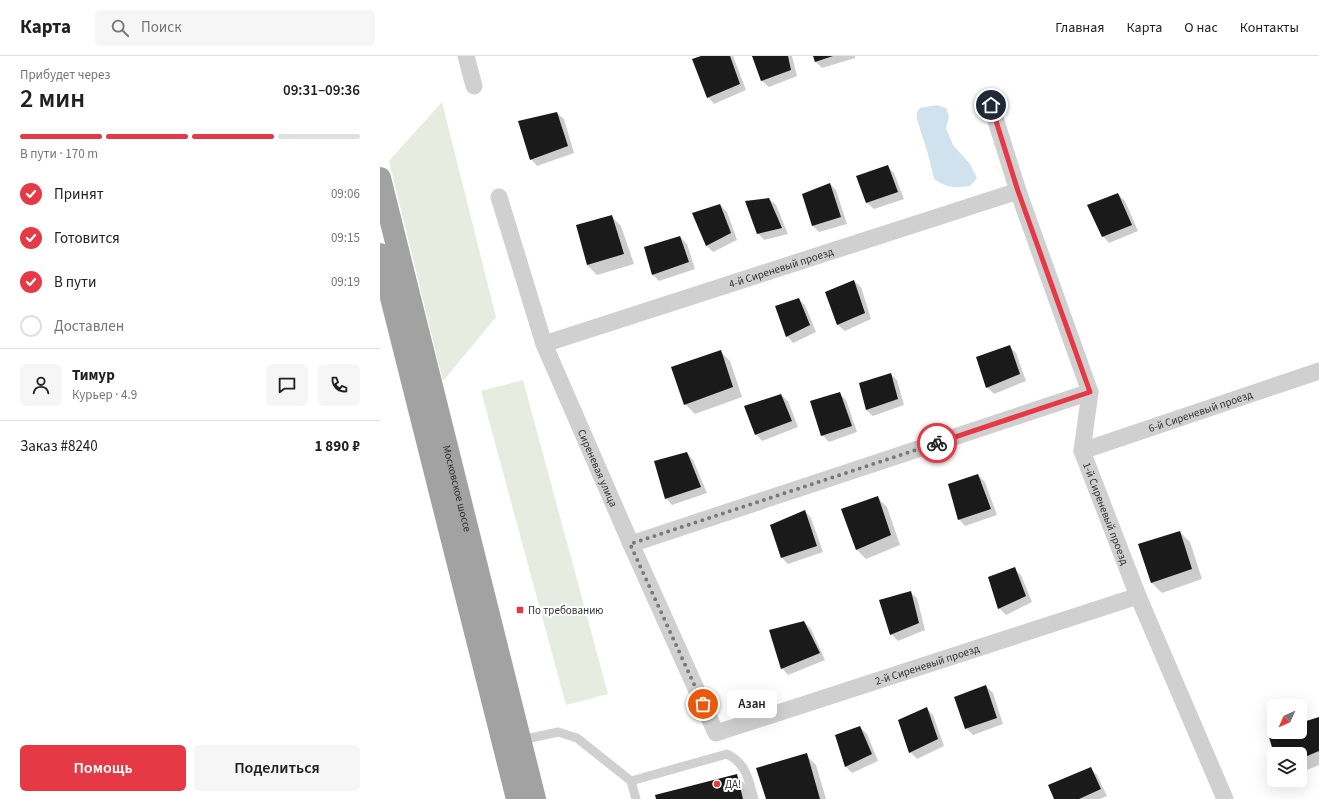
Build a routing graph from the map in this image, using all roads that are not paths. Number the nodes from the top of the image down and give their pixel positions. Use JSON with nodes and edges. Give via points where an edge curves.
{"nodes":[{"id":1,"x":466,"y":56,"type":"edge"},
{"id":2,"x":474,"y":86,"type":"dead end"},
{"id":3,"x":991,"y":105,"type":"dead end"},
{"id":4,"x":380,"y":178,"type":"edge"},
{"id":5,"x":1018,"y":191,"type":"junction"},
{"id":6,"x":499,"y":197,"type":"dead end"},
{"id":7,"x":380,"y":254,"type":"edge"},
{"id":8,"x":544,"y":344,"type":"junction"},
{"id":9,"x":1319,"y":371,"type":"edge"},
{"id":10,"x":1090,"y":392,"type":"junction"},
{"id":11,"x":1082,"y":451,"type":"junction"},
{"id":12,"x":630,"y":544,"type":"junction"},
{"id":13,"x":1138,"y":596,"type":"junction"},
{"id":14,"x":716,"y":733,"type":"joint"},
{"id":15,"x":520,"y":740,"type":"junction"},
{"id":16,"x":631,"y":781,"type":"junction"},
{"id":17,"x":521,"y":798,"type":"edge"},
{"id":18,"x":636,"y":799,"type":"edge"},
{"id":19,"x":754,"y":799,"type":"edge"},
{"id":20,"x":1225,"y":799,"type":"edge"}],
"edges":[{"from":1,"to":2,"type":"street"},
{"from":3,"to":5,"type":"street","name":"1-й Сиреневый проезд"},
{"from":4,"to":15,"type":"highway","name":"Московское шоссе"},
{"from":5,"to":8,"type":"street","name":"4-й Сиреневый проезд"},
{"from":5,"to":10,"type":"street","name":"1-й Сиреневый проезд"},
{"from":6,"to":8,"type":"street","name":"Сиреневая улица"},
{"from":7,"to":17,"type":"highway","name":"Московское шоссе"},
{"from":8,"to":12,"type":"street","name":"Сиреневая улица"},
{"from":9,"to":11,"type":"street","name":"6-й Сиреневый проезд"},
{"from":10,"to":11,"type":"street","name":"1-й Сиреневый проезд"},
{"from":10,"to":12,"type":"street"},
{"from":11,"to":13,"type":"street","name":"1-й Сиреневый проезд"},
{"from":12,"to":14,"type":"street","name":"Сиреневая улица"},
{"from":13,"to":14,"type":"street","name":"2-й Сиреневый проезд"},
{"from":13,"to":20,"type":"street","name":"1-й Сиреневый проезд"},
{"from":15,"to":16,"type":"lane","via":[[558,732],[577,738]]},
{"from":15,"to":17,"type":"highway","name":"Московское шоссе"},
{"from":16,"to":18,"type":"lane"},
{"from":16,"to":19,"type":"lane","via":[[727,754],[736,759],[745,770]]}]}
